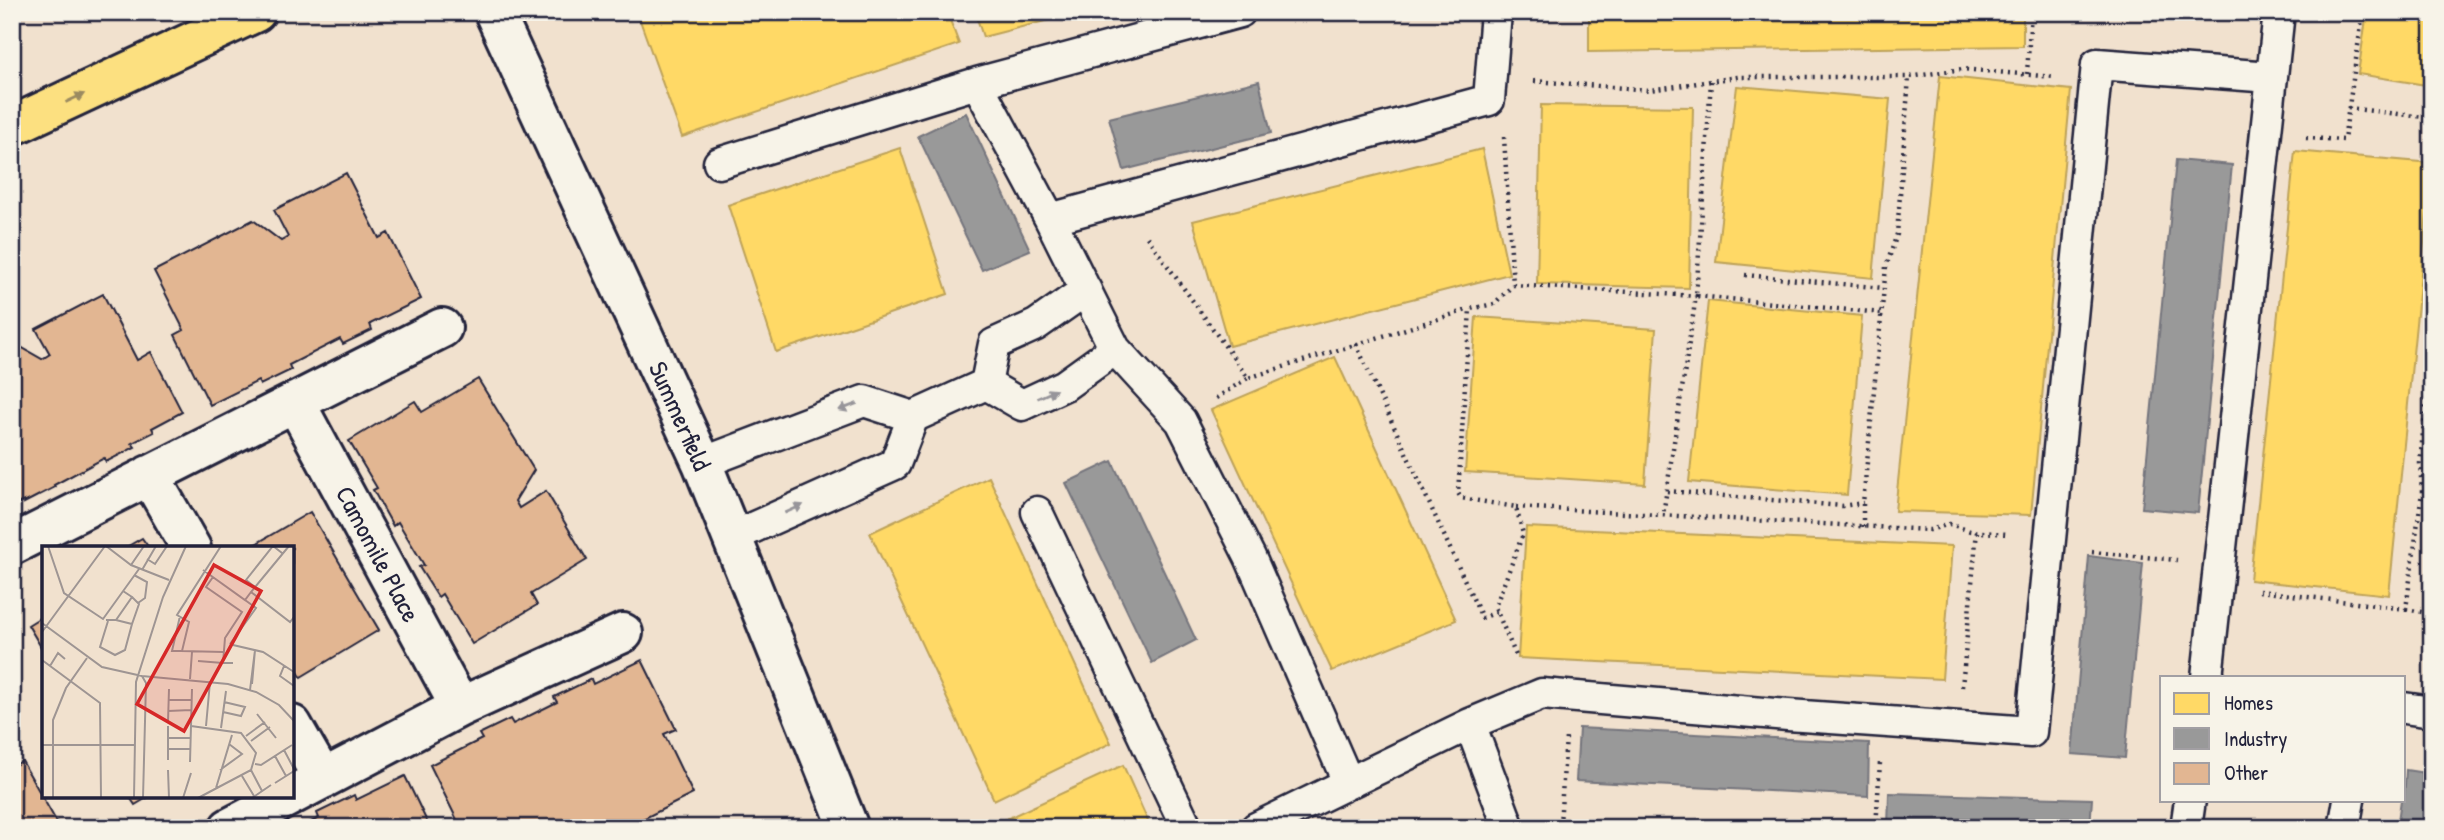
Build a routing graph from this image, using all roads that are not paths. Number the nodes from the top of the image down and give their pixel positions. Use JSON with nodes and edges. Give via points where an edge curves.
{"nodes":[{"id":1,"x":256,"y":12,"type":"edge"},
{"id":2,"x":494,"y":12,"type":"edge"},
{"id":3,"x":1240,"y":12,"type":"edge"},
{"id":4,"x":1496,"y":12,"type":"edge"},
{"id":5,"x":2279,"y":12,"type":"edge"},
{"id":6,"x":2271,"y":77,"type":"junction"},
{"id":7,"x":977,"y":83,"type":"junction"},
{"id":8,"x":12,"y":126,"type":"edge"},
{"id":9,"x":719,"y":163,"type":"dead end"},
{"id":10,"x":1050,"y":219,"type":"junction"},
{"id":11,"x":1086,"y":290,"type":"junction"},
{"id":12,"x":442,"y":328,"type":"dead end"},
{"id":13,"x":1115,"y":349,"type":"junction"},
{"id":14,"x":986,"y":384,"type":"junction"},
{"id":15,"x":295,"y":402,"type":"junction"},
{"id":16,"x":913,"y":417,"type":"junction"},
{"id":17,"x":702,"y":463,"type":"junction"},
{"id":18,"x":149,"y":475,"type":"junction"},
{"id":19,"x":1037,"y":512,"type":"dead end"},
{"id":20,"x":732,"y":537,"type":"junction"},
{"id":21,"x":12,"y":545,"type":"edge"},
{"id":22,"x":190,"y":546,"type":"edge"},
{"id":23,"x":623,"y":632,"type":"dead end"},
{"id":24,"x":2207,"y":676,"type":"edge"},
{"id":25,"x":460,"y":707,"type":"junction"},
{"id":26,"x":2406,"y":708,"type":"edge"},
{"id":27,"x":2432,"y":712,"type":"edge"},
{"id":28,"x":1471,"y":724,"type":"junction"},
{"id":29,"x":294,"y":737,"type":"edge"},
{"id":30,"x":1348,"y":782,"type":"junction"},
{"id":31,"x":302,"y":790,"type":"edge"},
{"id":32,"x":287,"y":798,"type":"edge"},
{"id":33,"x":2190,"y":802,"type":"edge"},
{"id":34,"x":2349,"y":802,"type":"edge"},
{"id":35,"x":847,"y":827,"type":"edge"},
{"id":36,"x":229,"y":828,"type":"edge"},
{"id":37,"x":1187,"y":828,"type":"edge"},
{"id":38,"x":1256,"y":828,"type":"edge"},
{"id":39,"x":1509,"y":828,"type":"edge"},
{"id":40,"x":2186,"y":828,"type":"edge"},
{"id":41,"x":2344,"y":828,"type":"edge"}],
"edges":[{"from":8,"to":1,"type":"main road","one_way":true},
{"from":2,"to":17,"type":"street","name":"Summerfield"},
{"from":3,"to":7,"type":"lane"},
{"from":4,"to":10,"type":"lane","via":[[1490,89]]},
{"from":5,"to":6,"type":"lane"},
{"from":6,"to":24,"type":"lane"},
{"from":6,"to":28,"type":"lane","via":[[2097,64],[2031,732],[1542,694]]},
{"from":7,"to":9,"type":"lane"},
{"from":7,"to":10,"type":"lane"},
{"from":10,"to":11,"type":"lane"},
{"from":11,"to":13,"type":"lane"},
{"from":11,"to":14,"type":"lane","via":[[1036,325],[994,344]]},
{"from":12,"to":15,"type":"street"},
{"from":14,"to":13,"type":"lane","one_way":true,"via":[[1022,405],[1065,385]]},
{"from":13,"to":30,"type":"lane","via":[[1181,421],[1250,557]]},
{"from":14,"to":16,"type":"lane"},
{"from":15,"to":18,"type":"street"},
{"from":15,"to":25,"type":"street","name":"Camomile Place"},
{"from":16,"to":17,"type":"lane","one_way":true,"via":[[864,401]]},
{"from":20,"to":16,"type":"lane","one_way":true,"via":[[895,464]]},
{"from":17,"to":20,"type":"street","name":"Summerfield"},
{"from":18,"to":21,"type":"street"},
{"from":18,"to":22,"type":"street"},
{"from":19,"to":37,"type":"lane"},
{"from":20,"to":35,"type":"street","name":"Summerfield"},
{"from":23,"to":25,"type":"street"},
{"from":25,"to":31,"type":"street"},
{"from":26,"to":27,"type":"lane"},
{"from":28,"to":30,"type":"lane"},
{"from":28,"to":39,"type":"lane"},
{"from":29,"to":31,"type":"street"},
{"from":30,"to":38,"type":"lane"},
{"from":32,"to":36,"type":"street"},
{"from":33,"to":40,"type":"lane"},
{"from":34,"to":41,"type":"lane"}]}
